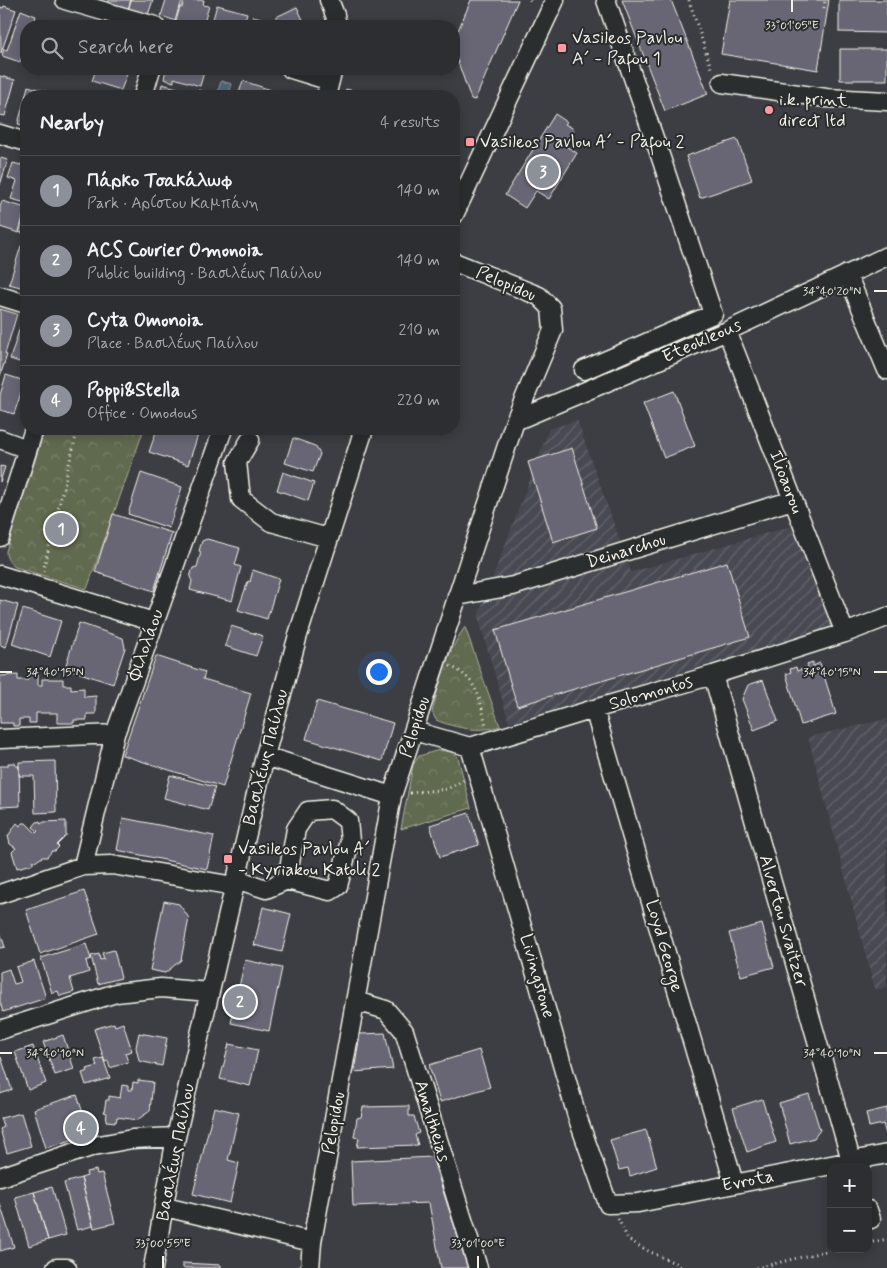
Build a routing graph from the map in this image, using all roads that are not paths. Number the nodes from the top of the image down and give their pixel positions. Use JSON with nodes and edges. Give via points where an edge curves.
{"nodes":[{"id":1,"x":66,"y":0,"type":"edge"},
{"id":2,"x":329,"y":0,"type":"edge"},
{"id":3,"x":555,"y":0,"type":"edge"},
{"id":4,"x":606,"y":0,"type":"edge"},
{"id":5,"x":134,"y":20,"type":"edge"},
{"id":6,"x":336,"y":20,"type":"edge"},
{"id":7,"x":149,"y":75,"type":"edge"},
{"id":8,"x":309,"y":75,"type":"edge"},
{"id":9,"x":330,"y":82,"type":"edge"},
{"id":10,"x":722,"y":83,"type":"road end"},
{"id":11,"x":145,"y":90,"type":"edge"},
{"id":12,"x":887,"y":101,"type":"edge"},
{"id":13,"x":0,"y":134,"type":"edge"},
{"id":14,"x":20,"y":140,"type":"edge"},
{"id":15,"x":460,"y":202,"type":"edge"},
{"id":16,"x":887,"y":256,"type":"edge"},
{"id":17,"x":460,"y":264,"type":"edge"},
{"id":18,"x":847,"y":274,"type":"junction"},
{"id":19,"x":0,"y":296,"type":"edge"},
{"id":20,"x":20,"y":302,"type":"edge"},
{"id":21,"x":727,"y":331,"type":"junction"},
{"id":22,"x":584,"y":370,"type":"dead end"},
{"id":23,"x":887,"y":370,"type":"edge"},
{"id":24,"x":515,"y":421,"type":"junction"},
{"id":25,"x":32,"y":435,"type":"edge"},
{"id":26,"x":221,"y":435,"type":"edge"},
{"id":27,"x":359,"y":435,"type":"edge"},
{"id":28,"x":0,"y":439,"type":"edge"},
{"id":29,"x":250,"y":440,"type":"dead end"},
{"id":30,"x":27,"y":449,"type":"junction"},
{"id":31,"x":794,"y":500,"type":"junction"},
{"id":32,"x":0,"y":537,"type":"edge"},
{"id":33,"x":328,"y":538,"type":"junction"},
{"id":34,"x":0,"y":575,"type":"edge"},
{"id":35,"x":457,"y":596,"type":"junction"},
{"id":36,"x":887,"y":617,"type":"edge"},
{"id":37,"x":154,"y":622,"type":"junction"},
{"id":38,"x":845,"y":633,"type":"junction"},
{"id":39,"x":713,"y":675,"type":"junction"},
{"id":40,"x":594,"y":709,"type":"junction"},
{"id":41,"x":414,"y":731,"type":"junction"},
{"id":42,"x":115,"y":734,"type":"junction"},
{"id":43,"x":0,"y":739,"type":"edge"},
{"id":44,"x":470,"y":747,"type":"junction"},
{"id":45,"x":265,"y":756,"type":"junction"},
{"id":46,"x":392,"y":796,"type":"junction"},
{"id":47,"x":83,"y":866,"type":"junction"},
{"id":48,"x":287,"y":880,"type":"junction"},
{"id":49,"x":235,"y":882,"type":"junction"},
{"id":50,"x":0,"y":894,"type":"edge"},
{"id":51,"x":210,"y":992,"type":"junction"},
{"id":52,"x":356,"y":1001,"type":"junction"},
{"id":53,"x":0,"y":1030,"type":"edge"},
{"id":54,"x":176,"y":1137,"type":"junction"},
{"id":55,"x":887,"y":1154,"type":"edge"},
{"id":56,"x":852,"y":1163,"type":"edge"},
{"id":57,"x":856,"y":1163,"type":"edge"},
{"id":58,"x":827,"y":1168,"type":"edge"},
{"id":59,"x":0,"y":1177,"type":"edge"},
{"id":60,"x":734,"y":1183,"type":"junction"},
{"id":61,"x":608,"y":1204,"type":"joint"},
{"id":62,"x":165,"y":1208,"type":"junction"},
{"id":63,"x":312,"y":1242,"type":"junction"},
{"id":64,"x":56,"y":1268,"type":"edge"},
{"id":65,"x":67,"y":1268,"type":"edge"},
{"id":66,"x":153,"y":1268,"type":"edge"},
{"id":67,"x":310,"y":1268,"type":"edge"},
{"id":68,"x":478,"y":1268,"type":"edge"}],
"edges":[{"from":1,"to":5,"type":"street"},
{"from":2,"to":6,"type":"street"},
{"from":3,"to":15,"type":"street"},
{"from":4,"to":22,"type":"street","via":[[713,314]]},
{"from":7,"to":11,"type":"street"},
{"from":8,"to":9,"type":"street"},
{"from":10,"to":12,"type":"street","via":[[826,98]]},
{"from":13,"to":14,"type":"street"},
{"from":16,"to":18,"type":"street","name":"Eteokleous"},
{"from":17,"to":24,"type":"street","name":"Pelopidou","via":[[539,296],[551,308],[554,330]]},
{"from":18,"to":21,"type":"street","name":"Eteokleous"},
{"from":18,"to":23,"type":"street"},
{"from":19,"to":20,"type":"street"},
{"from":21,"to":24,"type":"street","name":"Eteokleous"},
{"from":21,"to":31,"type":"street","name":"Ilioaorou"},
{"from":24,"to":35,"type":"street","name":"Pelopidou"},
{"from":25,"to":30,"type":"street"},
{"from":26,"to":37,"type":"street","name":"Φιλολάου"},
{"from":27,"to":33,"type":"street","name":"Βασιλέως Παύλου"},
{"from":28,"to":30,"type":"street"},
{"from":29,"to":33,"type":"street","via":[[237,462],[241,499],[271,522]]},
{"from":30,"to":32,"type":"street"},
{"from":31,"to":35,"type":"street","name":"Deinarchou","via":[[513,586]]},
{"from":31,"to":38,"type":"street","name":"Ilioaorou"},
{"from":33,"to":45,"type":"street","name":"Βασιλέως Παύλου"},
{"from":34,"to":37,"type":"street"},
{"from":35,"to":41,"type":"street","name":"Pelopidou"},
{"from":36,"to":38,"type":"street","name":"Solomontos"},
{"from":37,"to":42,"type":"street","name":"Φιλολάου"},
{"from":38,"to":39,"type":"street","name":"Solomontos"},
{"from":39,"to":40,"type":"street","name":"Solomontos"},
{"from":39,"to":56,"type":"street","name":"Alvertou Svaitzer"},
{"from":40,"to":44,"type":"street","name":"Solomontos"},
{"from":40,"to":60,"type":"street","name":"Loyd George"},
{"from":41,"to":44,"type":"street"},
{"from":41,"to":46,"type":"street","name":"Pelopidou"},
{"from":42,"to":43,"type":"street"},
{"from":42,"to":47,"type":"street","name":"Φιλολάου"},
{"from":44,"to":61,"type":"street","name":"Livingstone","via":[[577,1116]]},
{"from":45,"to":46,"type":"street"},
{"from":45,"to":49,"type":"street","name":"Βασιλέως Παύλου"},
{"from":46,"to":52,"type":"street","name":"Pelopidou"},
{"from":47,"to":49,"type":"street","via":[[112,865]]},
{"from":47,"to":50,"type":"street"},
{"from":48,"to":48,"type":"street","via":[[296,829],[308,811],[332,809],[348,821],[350,841],[338,886],[330,891]]},
{"from":48,"to":49,"type":"street","via":[[266,889]]},
{"from":49,"to":51,"type":"street","name":"Βασιλέως Παύλου"},
{"from":51,"to":53,"type":"street","via":[[161,988],[116,994]]},
{"from":51,"to":54,"type":"street","name":"Βασιλέως Παύλου"},
{"from":52,"to":63,"type":"street","name":"Pelopidou"},
{"from":52,"to":68,"type":"street","name":"Amaltheias","via":[[386,1010],[404,1030]]},
{"from":54,"to":59,"type":"street","via":[[132,1139],[94,1146]]},
{"from":54,"to":62,"type":"street","name":"Βασιλέως Παύλου"},
{"from":55,"to":57,"type":"street","name":"Evrota"},
{"from":58,"to":60,"type":"street","name":"Evrota"},
{"from":60,"to":61,"type":"street","name":"Evrota","via":[[638,1203]]},
{"from":62,"to":63,"type":"street"},
{"from":62,"to":66,"type":"street","name":"Βασιλέως Παύλου"},
{"from":63,"to":67,"type":"street","name":"Pelopidou"},
{"from":64,"to":65,"type":"street"}]}
